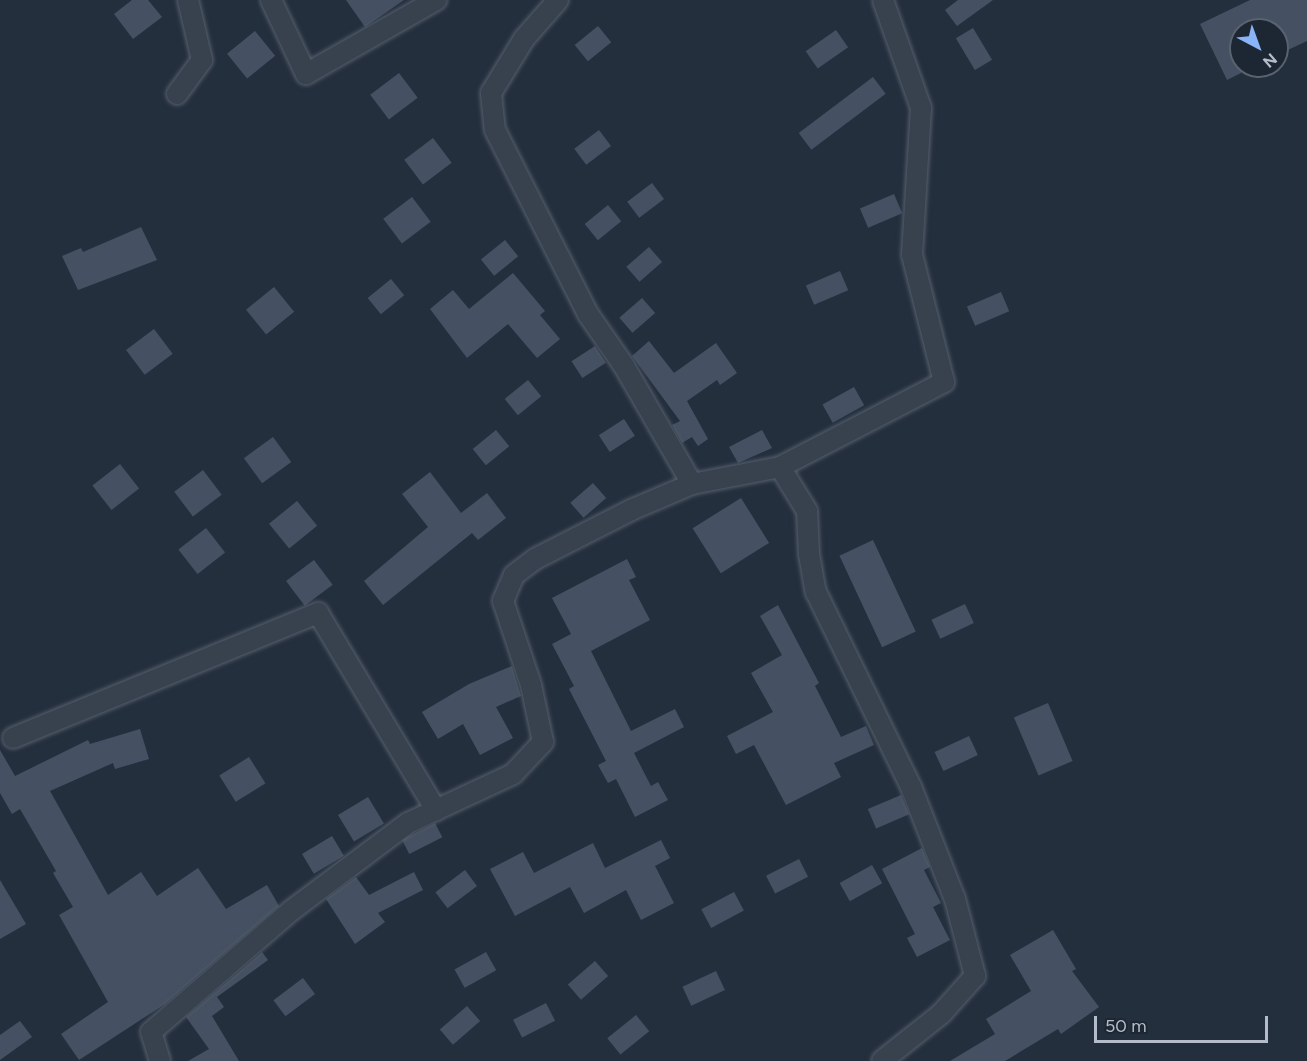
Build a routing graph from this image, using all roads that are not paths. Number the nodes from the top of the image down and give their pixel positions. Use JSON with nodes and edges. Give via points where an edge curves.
{"nodes":[{"id":1,"x":188,"y":0,"type":"edge"},
{"id":2,"x":271,"y":0,"type":"edge"},
{"id":3,"x":436,"y":0,"type":"edge"},
{"id":4,"x":883,"y":0,"type":"edge"},
{"id":5,"x":555,"y":1,"type":"edge"},
{"id":6,"x":177,"y":94,"type":"dead end"},
{"id":7,"x":780,"y":467,"type":"junction"},
{"id":8,"x":692,"y":484,"type":"junction"},
{"id":9,"x":13,"y":738,"type":"dead end"},
{"id":10,"x":436,"y":810,"type":"junction"},
{"id":11,"x":160,"y":1061,"type":"edge"},
{"id":12,"x":882,"y":1061,"type":"edge"}],
"edges":[{"from":1,"to":6,"type":"street","via":[[202,60]]},
{"from":2,"to":3,"type":"street","via":[[306,74]]},
{"from":4,"to":7,"type":"street","via":[[921,108],[912,255],[944,382]]},
{"from":5,"to":8,"type":"street","via":[[524,39],[491,93],[495,130],[588,314],[624,366]]},
{"from":7,"to":8,"type":"street"},
{"from":7,"to":12,"type":"street","via":[[807,511],[808,554],[816,592],[911,787],[955,899],[975,976],[941,1014]]},
{"from":8,"to":10,"type":"street","via":[[536,559],[514,575],[503,602],[531,685],[543,742],[513,774]]},
{"from":9,"to":10,"type":"street","via":[[318,614]]},
{"from":10,"to":11,"type":"street","via":[[408,823],[292,910],[151,1032]]}]}
